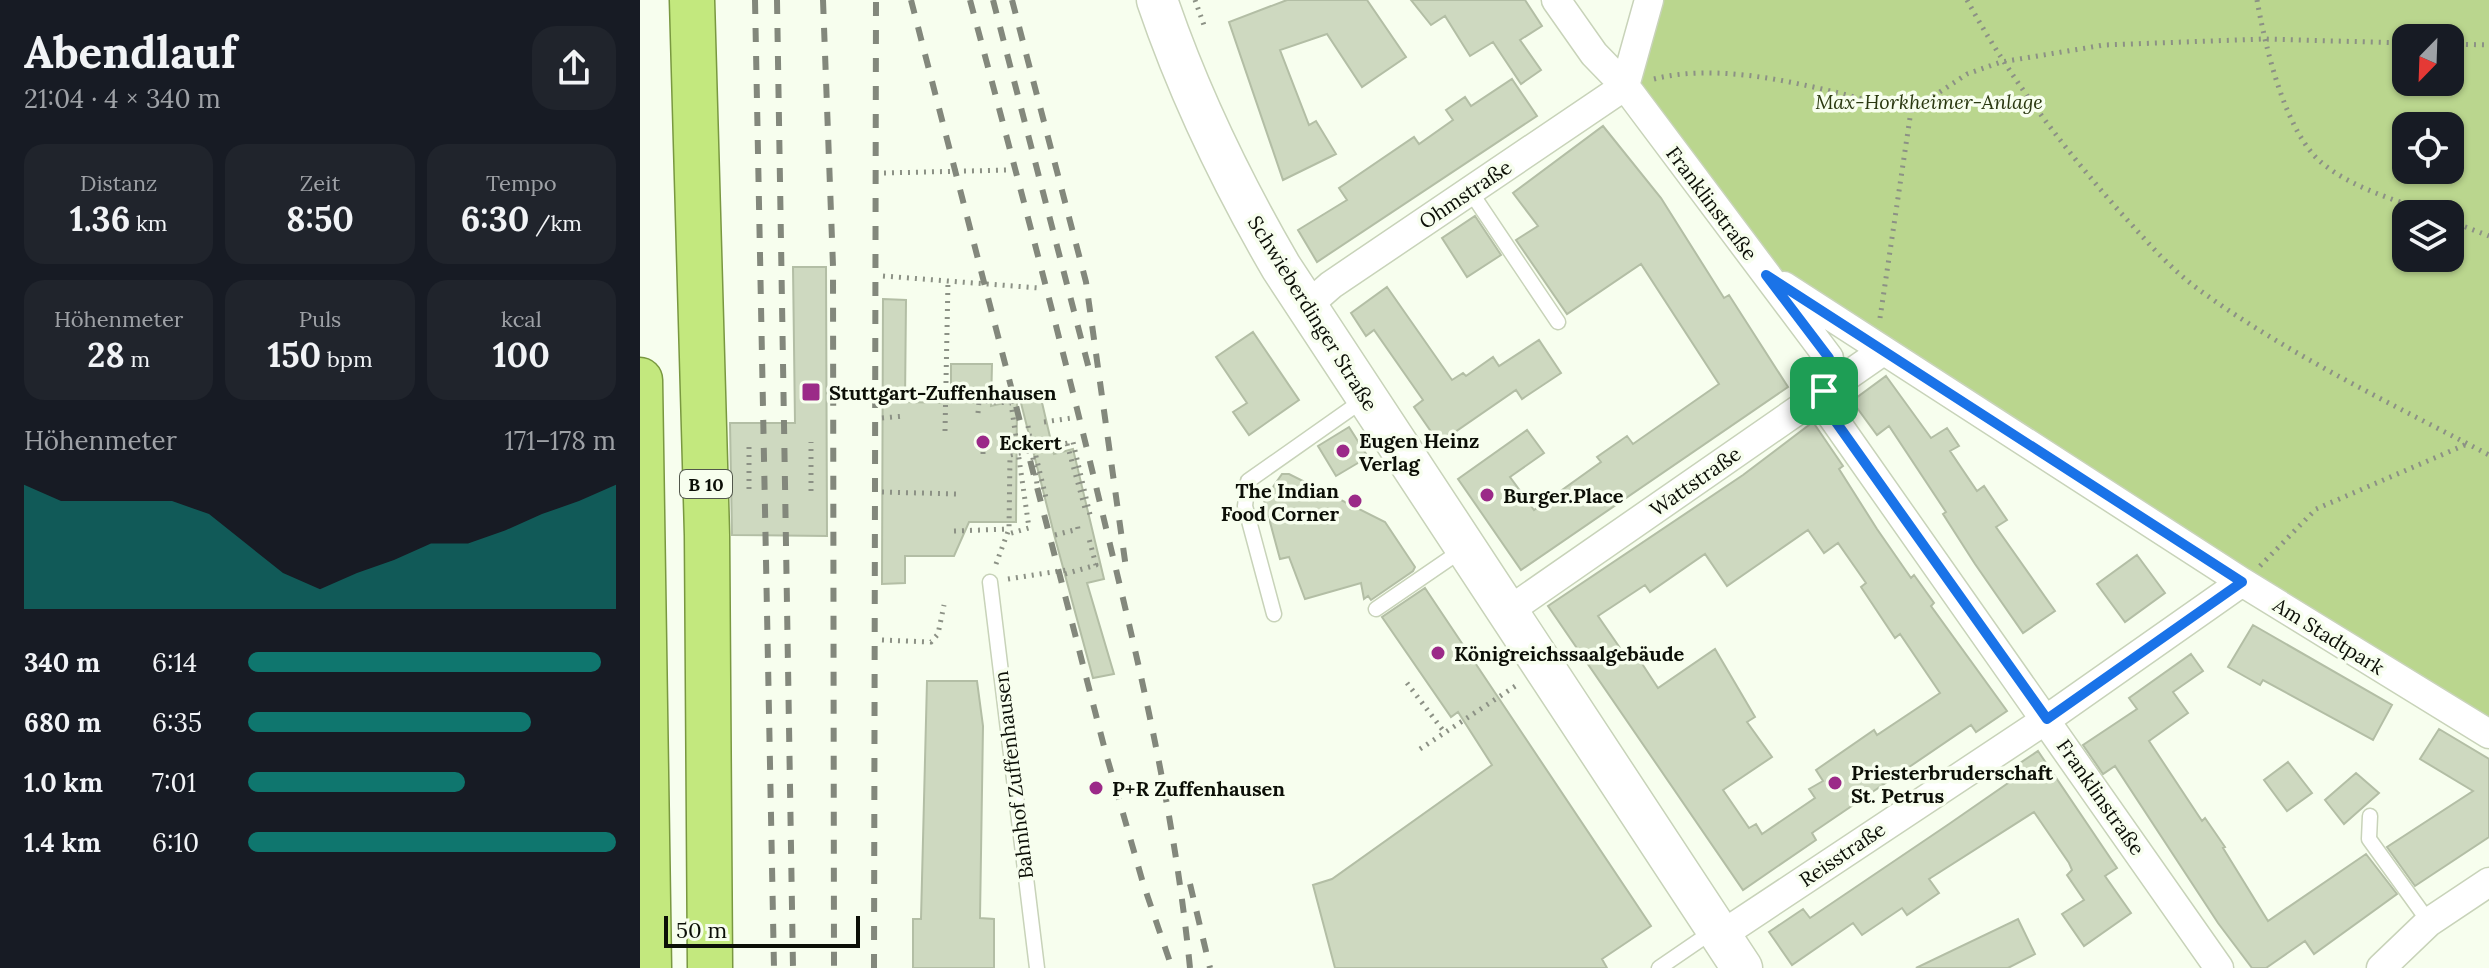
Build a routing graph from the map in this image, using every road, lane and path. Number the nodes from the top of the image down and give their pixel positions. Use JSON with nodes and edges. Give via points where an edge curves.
{"nodes":[{"id":1,"x":692,"y":0,"type":"edge"},
{"id":2,"x":1157,"y":0,"type":"edge"},
{"id":3,"x":1556,"y":0,"type":"edge"},
{"id":4,"x":1649,"y":0,"type":"edge"},
{"id":5,"x":1967,"y":0,"type":"edge"},
{"id":6,"x":2257,"y":0,"type":"edge"},
{"id":7,"x":2264,"y":39,"type":"junction"},
{"id":8,"x":2392,"y":43,"type":"edge"},
{"id":9,"x":2464,"y":44,"type":"edge"},
{"id":10,"x":2489,"y":45,"type":"edge"},
{"id":11,"x":2001,"y":62,"type":"junction"},
{"id":12,"x":1625,"y":86,"type":"junction"},
{"id":13,"x":1911,"y":111,"type":"junction"},
{"id":14,"x":1009,"y":170,"type":"dead end"},
{"id":15,"x":884,"y":173,"type":"dead end"},
{"id":16,"x":1470,"y":191,"type":"junction"},
{"id":17,"x":2399,"y":200,"type":"edge"},
{"id":18,"x":2464,"y":226,"type":"edge"},
{"id":19,"x":2489,"y":236,"type":"edge"},
{"id":20,"x":1766,"y":275,"type":"junction"},
{"id":21,"x":883,"y":276,"type":"dead end"},
{"id":22,"x":948,"y":281,"type":"junction"},
{"id":23,"x":1039,"y":288,"type":"dead end"},
{"id":24,"x":1307,"y":306,"type":"junction"},
{"id":25,"x":1558,"y":322,"type":"dead end"},
{"id":26,"x":1880,"y":349,"type":"junction"},
{"id":27,"x":640,"y":380,"type":"edge"},
{"id":28,"x":1824,"y":391,"type":"junction"},
{"id":29,"x":1367,"y":398,"type":"junction"},
{"id":30,"x":946,"y":399,"type":"junction"},
{"id":31,"x":979,"y":401,"type":"junction"},
{"id":32,"x":978,"y":413,"type":"dead end"},
{"id":33,"x":905,"y":416,"type":"dead end"},
{"id":34,"x":882,"y":418,"type":"dead end"},
{"id":35,"x":1072,"y":418,"type":"dead end"},
{"id":36,"x":1044,"y":422,"type":"dead end"},
{"id":37,"x":1028,"y":426,"type":"dead end"},
{"id":38,"x":945,"y":431,"type":"dead end"},
{"id":39,"x":749,"y":441,"type":"dead end"},
{"id":40,"x":811,"y":442,"type":"dead end"},
{"id":41,"x":983,"y":442,"type":"dead end"},
{"id":42,"x":2467,"y":444,"type":"junction"},
{"id":43,"x":1032,"y":449,"type":"junction"},
{"id":44,"x":1020,"y":453,"type":"junction"},
{"id":45,"x":983,"y":454,"type":"dead end"},
{"id":46,"x":2489,"y":455,"type":"edge"},
{"id":47,"x":749,"y":489,"type":"dead end"},
{"id":48,"x":811,"y":491,"type":"dead end"},
{"id":49,"x":882,"y":492,"type":"dead end"},
{"id":50,"x":957,"y":494,"type":"dead end"},
{"id":51,"x":1042,"y":498,"type":"dead end"},
{"id":52,"x":1090,"y":519,"type":"dead end"},
{"id":53,"x":1077,"y":524,"type":"dead end"},
{"id":54,"x":954,"y":531,"type":"dead end"},
{"id":55,"x":1008,"y":532,"type":"junction"},
{"id":56,"x":1055,"y":535,"type":"dead end"},
{"id":57,"x":1088,"y":535,"type":"dead end"},
{"id":58,"x":1466,"y":547,"type":"junction"},
{"id":59,"x":2273,"y":554,"type":"dead end"},
{"id":60,"x":990,"y":582,"type":"junction"},
{"id":61,"x":2242,"y":582,"type":"junction"},
{"id":62,"x":944,"y":605,"type":"dead end"},
{"id":63,"x":1376,"y":609,"type":"dead end"},
{"id":64,"x":1507,"y":612,"type":"junction"},
{"id":65,"x":1274,"y":614,"type":"dead end"},
{"id":66,"x":882,"y":640,"type":"dead end"},
{"id":67,"x":1544,"y":667,"type":"junction"},
{"id":68,"x":1407,"y":683,"type":"dead end"},
{"id":69,"x":2047,"y":719,"type":"junction"},
{"id":70,"x":1445,"y":733,"type":"junction"},
{"id":71,"x":2489,"y":734,"type":"edge"},
{"id":72,"x":1420,"y":749,"type":"dead end"},
{"id":73,"x":2370,"y":816,"type":"dead end"},
{"id":74,"x":2489,"y":882,"type":"edge"},
{"id":75,"x":2429,"y":922,"type":"junction"},
{"id":76,"x":1726,"y":944,"type":"edge"},
{"id":77,"x":649,"y":968,"type":"edge"},
{"id":78,"x":710,"y":968,"type":"edge"},
{"id":79,"x":1037,"y":968,"type":"edge"},
{"id":80,"x":1659,"y":968,"type":"edge"},
{"id":81,"x":2219,"y":968,"type":"edge"},
{"id":82,"x":2381,"y":968,"type":"edge"}],
"edges":[{"from":1,"to":78,"type":"highway","number":"B 10","via":[[707,535]]},
{"from":2,"to":24,"type":"main road","name":"Schwieberdinger Straße","via":[[1221,159]]},
{"from":3,"to":12,"type":"street","name":"Franklinstraße","via":[[1594,54]]},
{"from":4,"to":12,"type":"street"},
{"from":5,"to":11,"type":"path"},
{"from":6,"to":7,"type":"path"},
{"from":7,"to":8,"type":"path"},
{"from":7,"to":11,"type":"path","via":[[2104,45]]},
{"from":7,"to":17,"type":"path","via":[[2302,139],[2321,162]]},
{"from":9,"to":10,"type":"path"},
{"from":11,"to":13,"type":"path","via":[[1967,74]]},
{"from":11,"to":42,"type":"path","via":[[2088,175],[2166,263],[2258,328]]},
{"from":12,"to":13,"type":"path","via":[[1675,73],[1730,75]]},
{"from":12,"to":16,"type":"street","name":"Ohmstraße"},
{"from":12,"to":20,"type":"street","name":"Franklinstraße"},
{"from":13,"to":26,"type":"path"},
{"from":14,"to":15,"type":"path"},
{"from":16,"to":24,"type":"street","name":"Ohmstraße"},
{"from":16,"to":25,"type":"lane"},
{"from":18,"to":19,"type":"path"},
{"from":20,"to":26,"type":"street","name":"Am Stadtpark"},
{"from":20,"to":28,"type":"street","name":"Franklinstraße","via":[[1829,358]]},
{"from":21,"to":22,"type":"path"},
{"from":22,"to":23,"type":"path"},
{"from":22,"to":30,"type":"path"},
{"from":24,"to":29,"type":"main road","name":"Schwieberdinger Straße"},
{"from":26,"to":28,"type":"street","name":"Wattstraße"},
{"from":26,"to":61,"type":"street","name":"Am Stadtpark"},
{"from":27,"to":77,"type":"highway"},
{"from":28,"to":64,"type":"street","name":"Wattstraße"},
{"from":28,"to":69,"type":"street","name":"Franklinstraße","via":[[1831,415]]},
{"from":29,"to":58,"type":"main road","name":"Schwieberdinger Straße"},
{"from":29,"to":65,"type":"lane","via":[[1248,481],[1245,506]]},
{"from":30,"to":31,"type":"path"},
{"from":30,"to":38,"type":"path"},
{"from":31,"to":32,"type":"path"},
{"from":31,"to":44,"type":"path","via":[[1011,403]]},
{"from":33,"to":34,"type":"path"},
{"from":35,"to":36,"type":"path"},
{"from":37,"to":43,"type":"path"},
{"from":39,"to":47,"type":"path"},
{"from":40,"to":48,"type":"path"},
{"from":41,"to":45,"type":"path"},
{"from":42,"to":46,"type":"path"},
{"from":42,"to":59,"type":"path","via":[[2316,509]]},
{"from":43,"to":44,"type":"path"},
{"from":43,"to":51,"type":"path"},
{"from":43,"to":52,"type":"path","via":[[1073,442]]},
{"from":44,"to":55,"type":"path","via":[[1010,455]]},
{"from":44,"to":55,"type":"path","via":[[1029,528]]},
{"from":49,"to":50,"type":"path"},
{"from":53,"to":56,"type":"path","via":[[1078,529]]},
{"from":54,"to":55,"type":"path"},
{"from":55,"to":60,"type":"path"},
{"from":57,"to":60,"type":"path","via":[[1096,565]]},
{"from":58,"to":63,"type":"lane"},
{"from":58,"to":64,"type":"main road","name":"Schwieberdinger Straße"},
{"from":60,"to":79,"type":"lane","name":"Bahnhof Zuffenhausen"},
{"from":61,"to":69,"type":"street","name":"Reisstraße"},
{"from":61,"to":71,"type":"street","name":"Am Stadtpark"},
{"from":62,"to":66,"type":"path","via":[[931,642]]},
{"from":64,"to":67,"type":"main road","name":"Schwieberdinger Straße"},
{"from":67,"to":70,"type":"path"},
{"from":67,"to":76,"type":"main road","name":"Schwieberdinger Straße"},
{"from":68,"to":70,"type":"path"},
{"from":69,"to":76,"type":"street","name":"Reisstraße"},
{"from":69,"to":81,"type":"street","name":"Franklinstraße"},
{"from":70,"to":72,"type":"path"},
{"from":73,"to":75,"type":"lane","via":[[2369,839]]},
{"from":74,"to":75,"type":"street"},
{"from":75,"to":82,"type":"street"},
{"from":76,"to":80,"type":"lane","name":"Reisstraße"}]}
